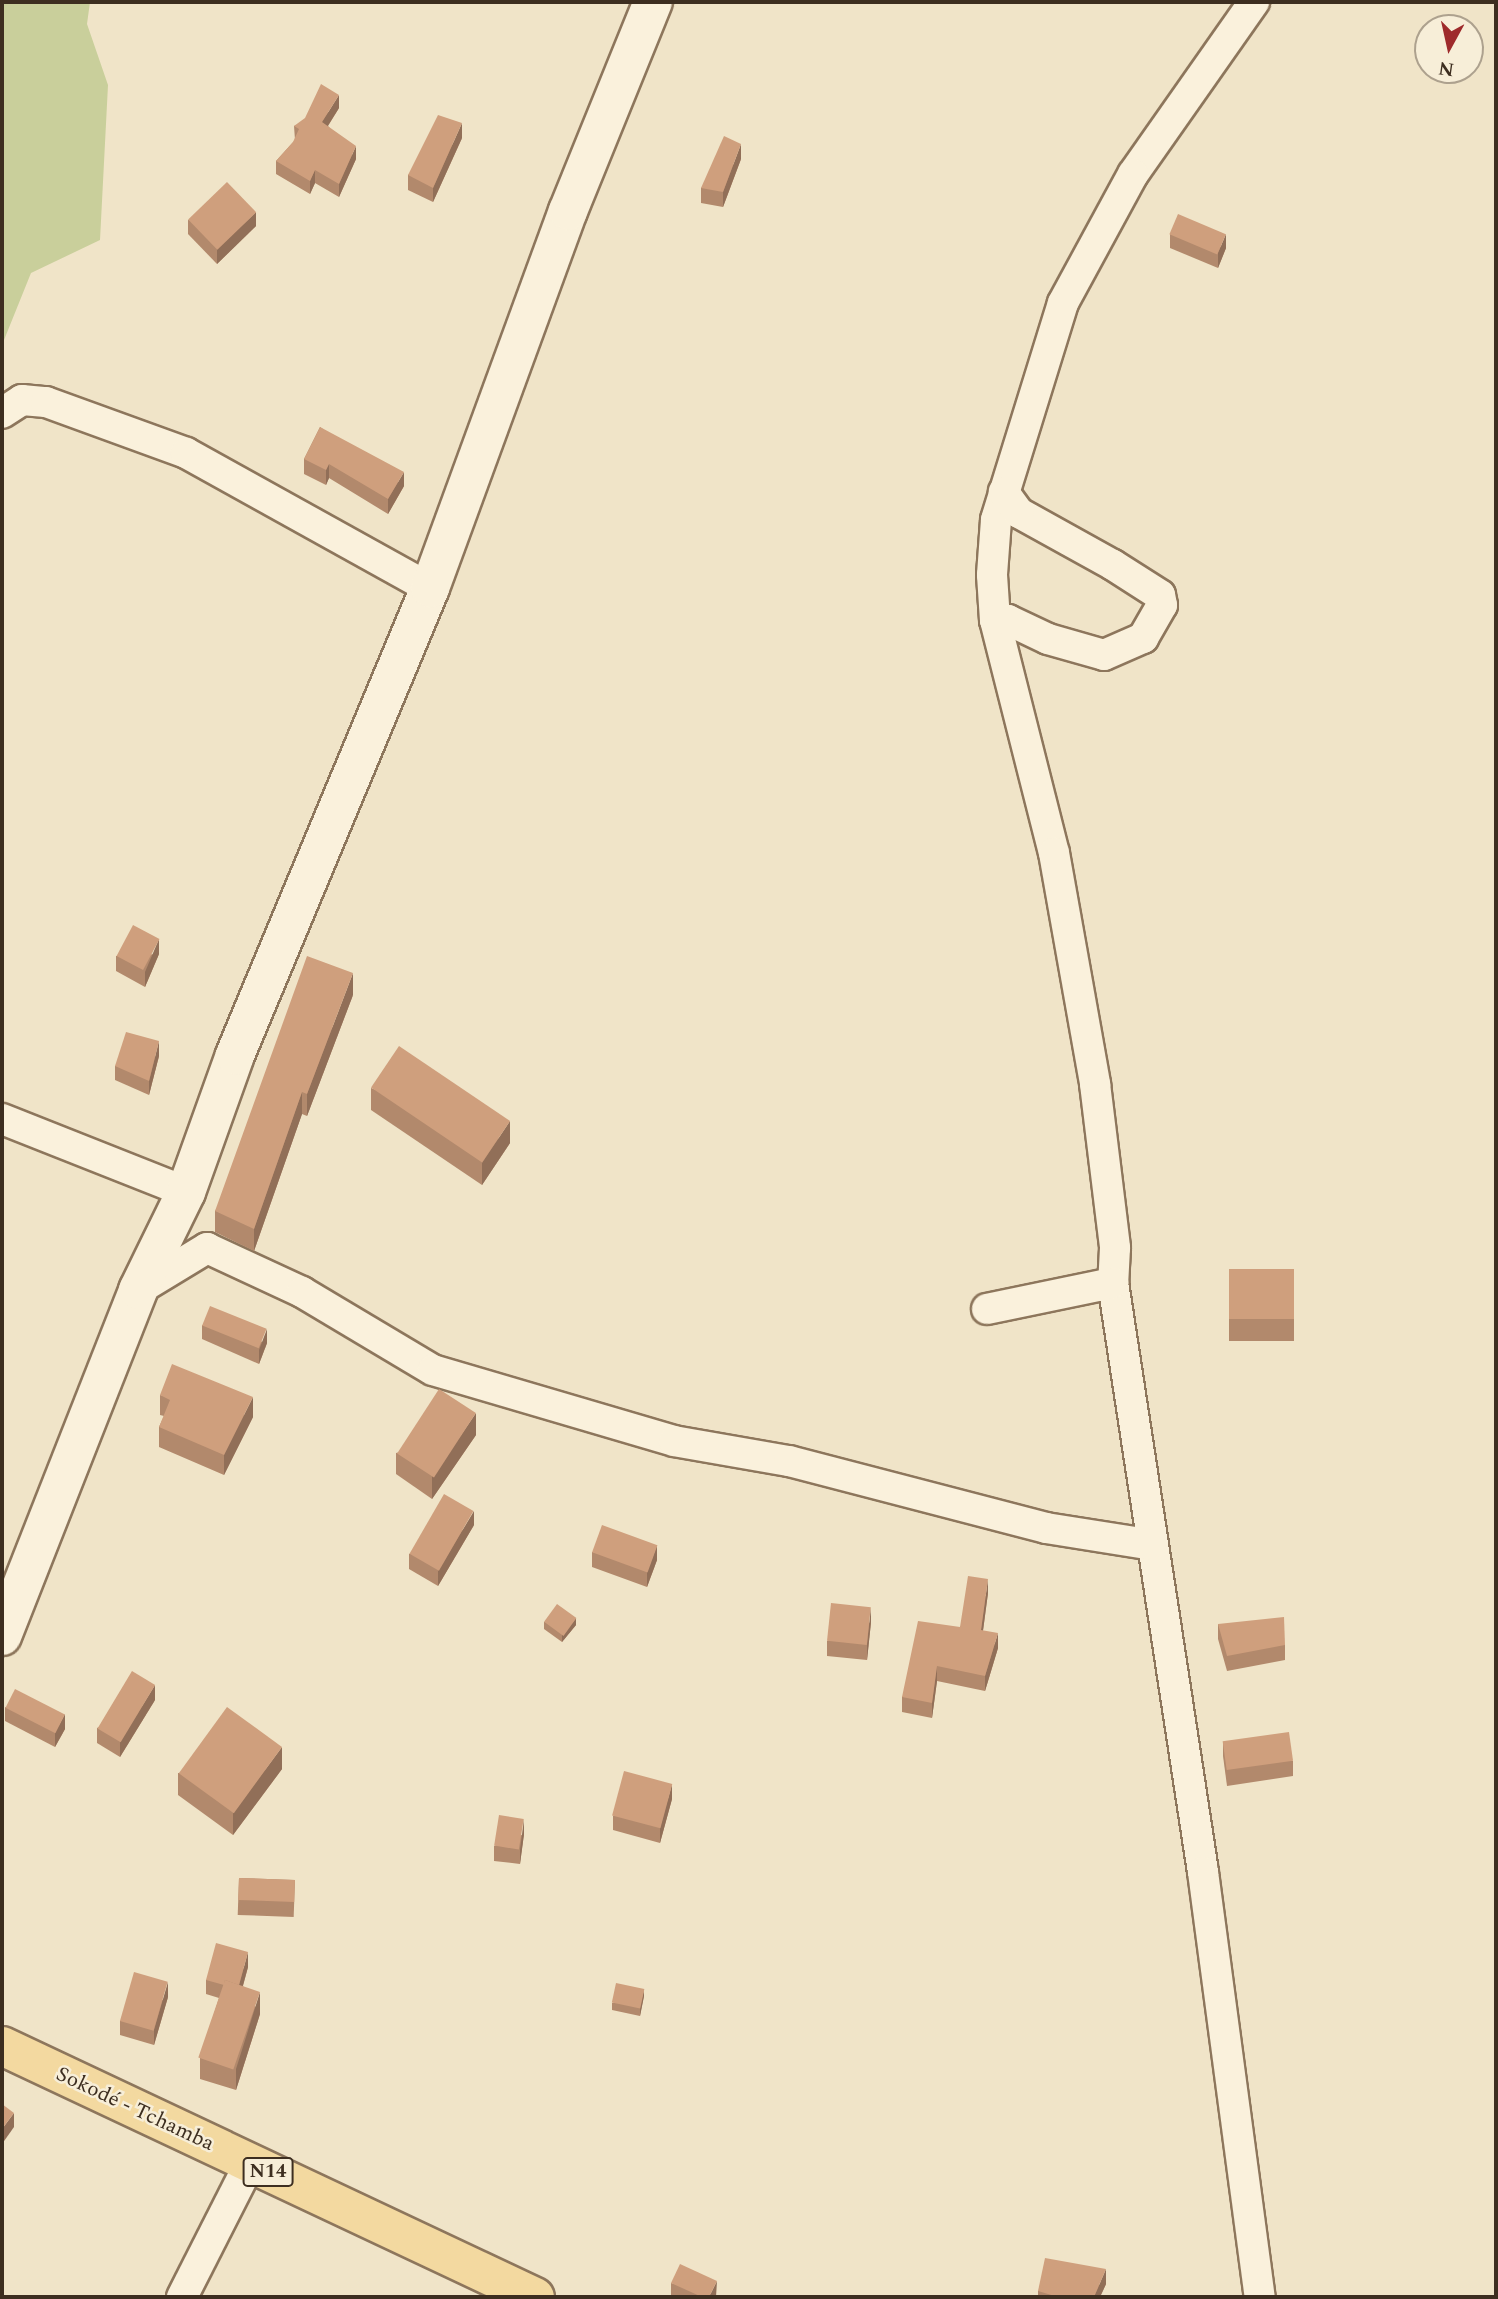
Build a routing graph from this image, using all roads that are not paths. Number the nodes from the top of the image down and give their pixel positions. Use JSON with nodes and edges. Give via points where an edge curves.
{"nodes":[{"id":1,"x":653,"y":2,"type":"edge"},
{"id":2,"x":1254,"y":2,"type":"edge"},
{"id":3,"x":2,"y":413,"type":"edge"},
{"id":4,"x":1004,"y":492,"type":"junction"},
{"id":5,"x":429,"y":588,"type":"junction"},
{"id":6,"x":995,"y":620,"type":"junction"},
{"id":7,"x":2,"y":1119,"type":"edge"},
{"id":8,"x":186,"y":1192,"type":"junction"},
{"id":9,"x":1112,"y":1283,"type":"junction"},
{"id":10,"x":138,"y":1290,"type":"junction"},
{"id":11,"x":987,"y":1309,"type":"dead end"},
{"id":12,"x":1153,"y":1545,"type":"junction"},
{"id":13,"x":2,"y":1636,"type":"edge"},
{"id":14,"x":2,"y":2046,"type":"edge"},
{"id":15,"x":250,"y":2163,"type":"junction"},
{"id":16,"x":182,"y":2297,"type":"edge"},
{"id":17,"x":535,"y":2297,"type":"edge"},
{"id":18,"x":1260,"y":2297,"type":"edge"}],
"edges":[{"from":1,"to":5,"type":"main road","via":[[568,211]]},
{"from":2,"to":4,"type":"street","via":[[1133,174],[1080,266],[1048,346]]},
{"from":3,"to":5,"type":"street","via":[[22,400],[46,402],[186,453]]},
{"from":4,"to":6,"type":"street","via":[[996,520]]},
{"from":4,"to":6,"type":"street","via":[[1018,513],[1160,595],[1162,605],[1143,638],[1104,655],[1048,639],[1008,620]]},
{"from":5,"to":8,"type":"main road","via":[[236,1055]]},
{"from":6,"to":9,"type":"street","via":[[1054,853],[1078,979],[1111,1210]]},
{"from":7,"to":8,"type":"street"},
{"from":8,"to":10,"type":"main road"},
{"from":9,"to":11,"type":"street"},
{"from":9,"to":12,"type":"street"},
{"from":10,"to":12,"type":"street","via":[[207,1248],[302,1292],[433,1370],[674,1441],[789,1461],[1046,1528]]},
{"from":10,"to":13,"type":"main road"},
{"from":12,"to":18,"type":"street"},
{"from":14,"to":15,"type":"main road","name":"Sokodé - Tchamba","number":"N14"},
{"from":15,"to":16,"type":"street"},
{"from":15,"to":17,"type":"main road","name":"Sokodé - Tchamba","number":"N14"}]}
